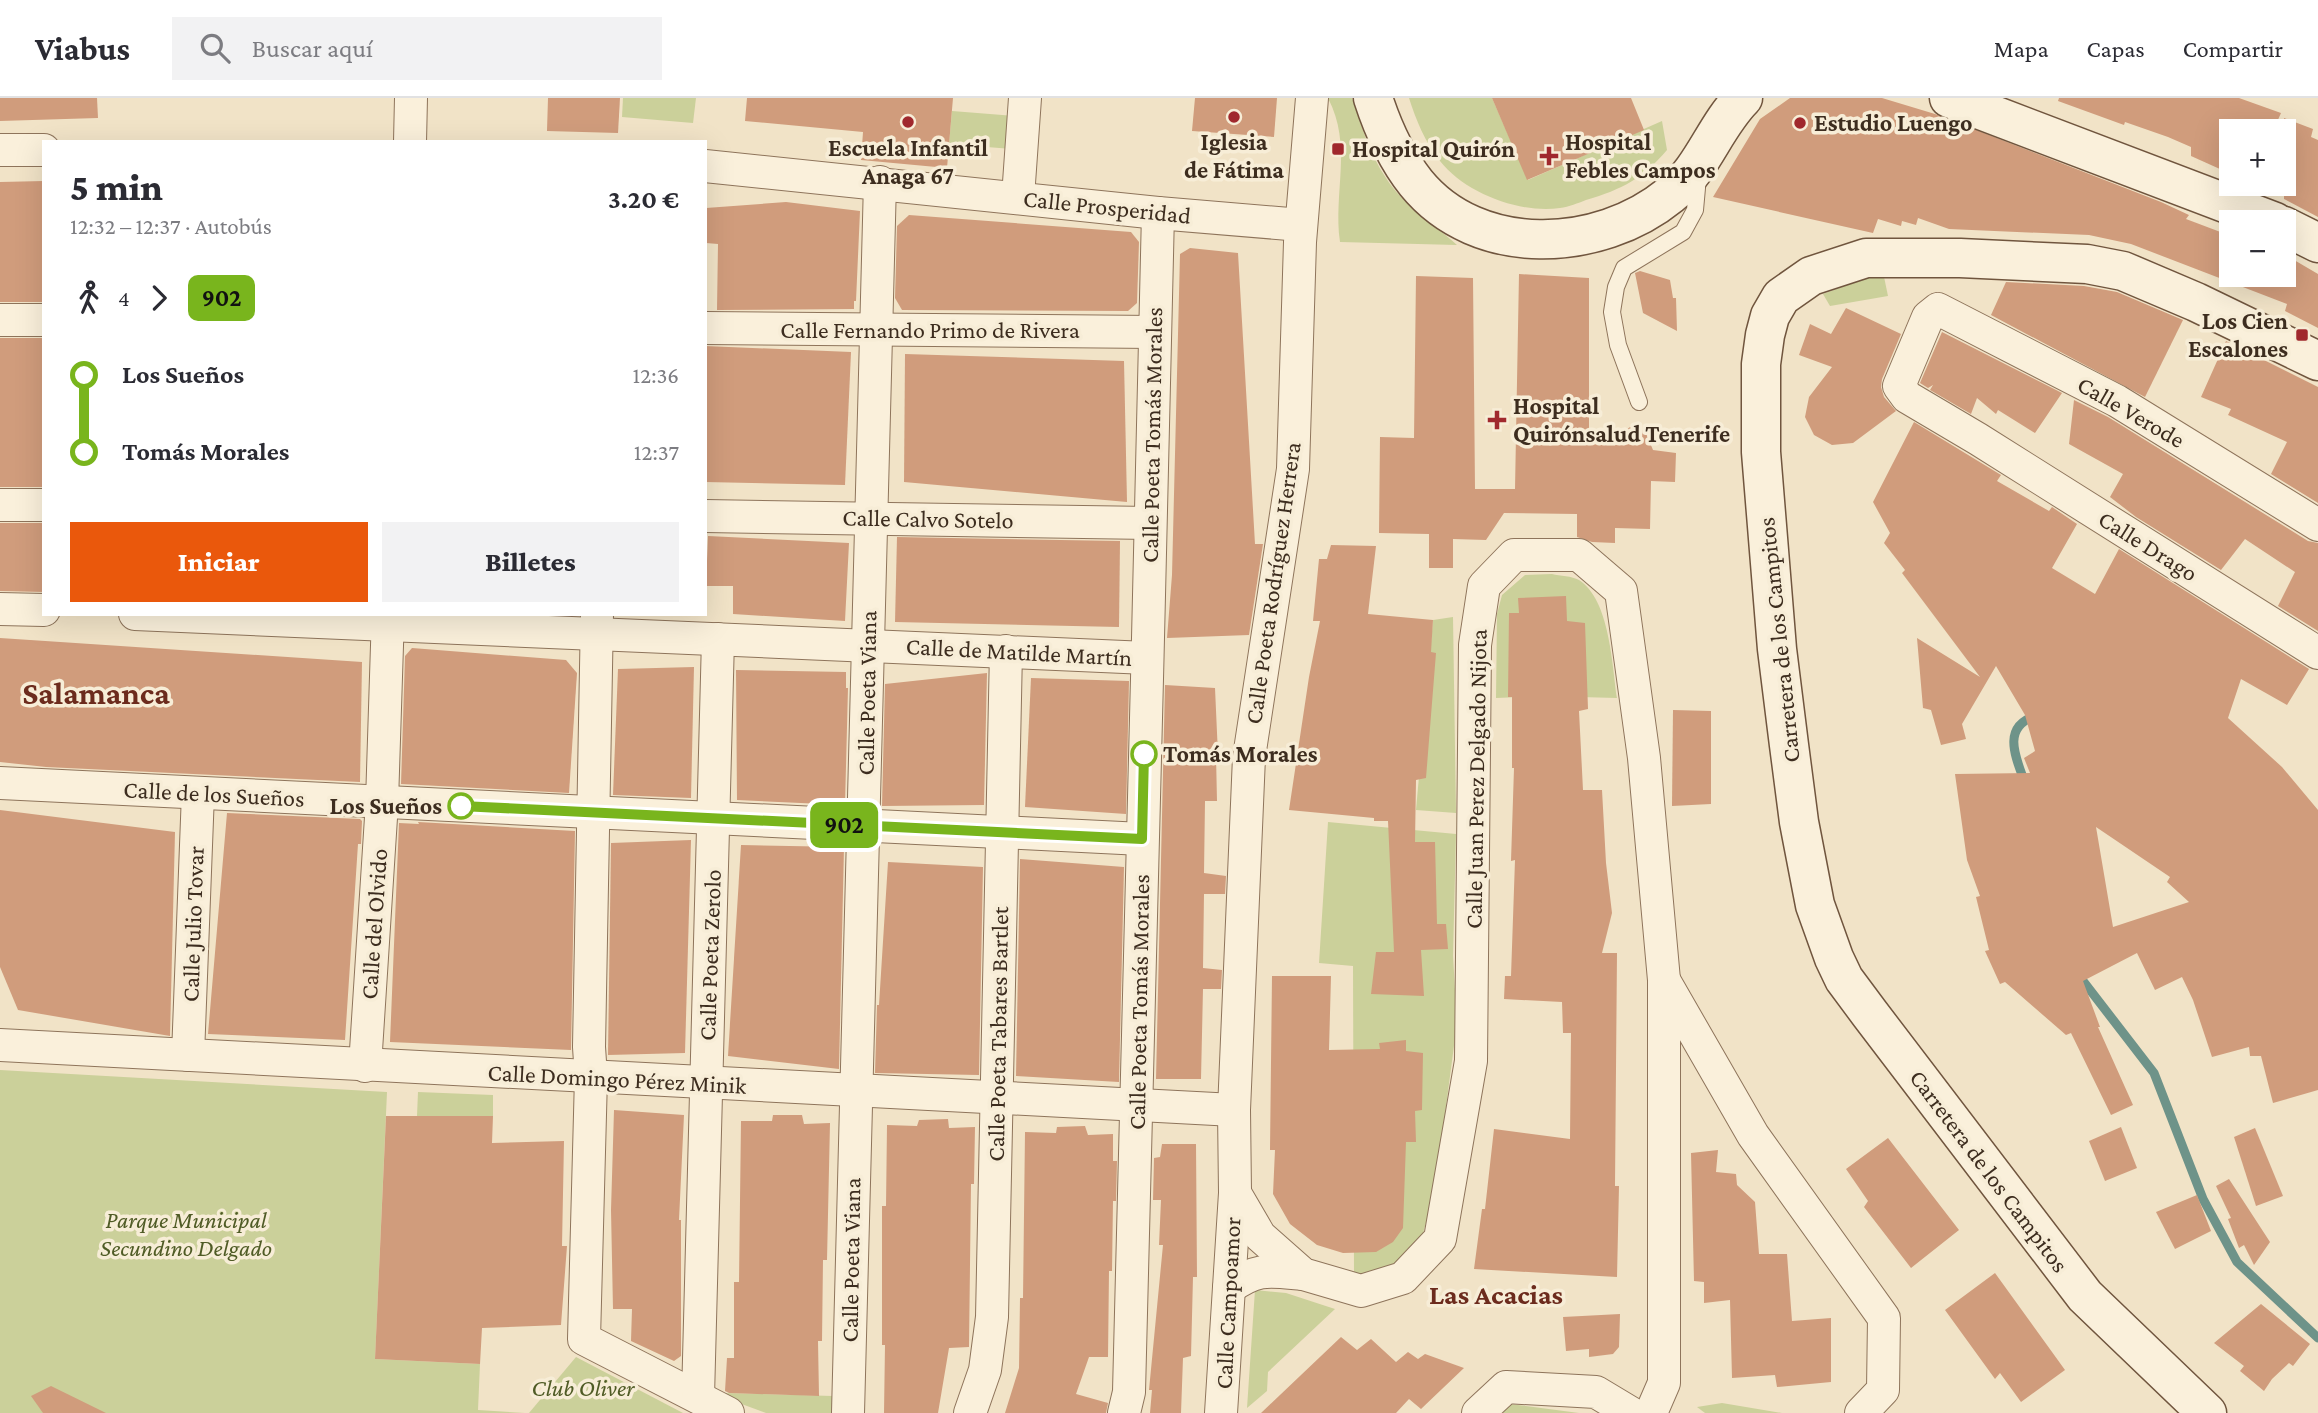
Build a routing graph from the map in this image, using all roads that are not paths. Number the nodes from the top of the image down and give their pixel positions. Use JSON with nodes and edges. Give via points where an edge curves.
{"nodes":[{"id":1,"x":411,"y":98,"type":"edge"},
{"id":2,"x":1025,"y":98,"type":"edge"},
{"id":3,"x":1312,"y":98,"type":"edge"},
{"id":4,"x":1373,"y":98,"type":"edge"},
{"id":5,"x":1743,"y":98,"type":"edge"},
{"id":6,"x":1949,"y":98,"type":"edge"},
{"id":7,"x":410,"y":140,"type":"edge"},
{"id":8,"x":0,"y":150,"type":"edge"},
{"id":9,"x":42,"y":150,"type":"edge"},
{"id":10,"x":1699,"y":164,"type":"junction"},
{"id":11,"x":707,"y":166,"type":"edge"},
{"id":12,"x":880,"y":183,"type":"junction"},
{"id":13,"x":1018,"y":197,"type":"junction"},
{"id":14,"x":2243,"y":210,"type":"edge"},
{"id":15,"x":1158,"y":213,"type":"junction"},
{"id":16,"x":1301,"y":225,"type":"junction"},
{"id":17,"x":2296,"y":232,"type":"edge"},
{"id":18,"x":2318,"y":243,"type":"edge"},
{"id":19,"x":1938,"y":309,"type":"joint"},
{"id":20,"x":0,"y":320,"type":"edge"},
{"id":21,"x":42,"y":320,"type":"edge"},
{"id":22,"x":707,"y":328,"type":"edge"},
{"id":23,"x":876,"y":330,"type":"junction"},
{"id":24,"x":1155,"y":332,"type":"junction"},
{"id":25,"x":2318,"y":361,"type":"edge"},
{"id":26,"x":1639,"y":402,"type":"dead end"},
{"id":27,"x":0,"y":505,"type":"edge"},
{"id":28,"x":42,"y":505,"type":"edge"},
{"id":29,"x":707,"y":516,"type":"edge"},
{"id":30,"x":871,"y":518,"type":"junction"},
{"id":31,"x":1150,"y":523,"type":"junction"},
{"id":32,"x":2318,"y":525,"type":"edge"},
{"id":33,"x":0,"y":608,"type":"edge"},
{"id":34,"x":42,"y":610,"type":"edge"},
{"id":35,"x":219,"y":616,"type":"edge"},
{"id":36,"x":387,"y":620,"type":"edge"},
{"id":37,"x":597,"y":624,"type":"edge"},
{"id":38,"x":718,"y":639,"type":"junction"},
{"id":39,"x":868,"y":646,"type":"junction"},
{"id":40,"x":1006,"y":652,"type":"junction"},
{"id":41,"x":2318,"y":653,"type":"edge"},
{"id":42,"x":1147,"y":658,"type":"junction"},
{"id":43,"x":0,"y":783,"type":"edge"},
{"id":44,"x":198,"y":793,"type":"junction"},
{"id":45,"x":382,"y":802,"type":"junction"},
{"id":46,"x":593,"y":813,"type":"junction"},
{"id":47,"x":714,"y":818,"type":"junction"},
{"id":48,"x":864,"y":826,"type":"junction"},
{"id":49,"x":1003,"y":833,"type":"junction"},
{"id":50,"x":1142,"y":839,"type":"junction"},
{"id":51,"x":1664,"y":980,"type":"junction"},
{"id":52,"x":0,"y":1045,"type":"edge"},
{"id":53,"x":188,"y":1055,"type":"junction"},
{"id":54,"x":365,"y":1066,"type":"junction"},
{"id":55,"x":591,"y":1077,"type":"junction"},
{"id":56,"x":706,"y":1084,"type":"junction"},
{"id":57,"x":855,"y":1091,"type":"junction"},
{"id":58,"x":997,"y":1099,"type":"junction"},
{"id":59,"x":1138,"y":1106,"type":"junction"},
{"id":60,"x":1234,"y":1110,"type":"junction"},
{"id":61,"x":1235,"y":1193,"type":"junction"},
{"id":62,"x":1303,"y":1274,"type":"junction"},
{"id":63,"x":1229,"y":1288,"type":"junction"},
{"id":64,"x":698,"y":1397,"type":"junction"},
{"id":65,"x":728,"y":1413,"type":"edge"},
{"id":66,"x":848,"y":1413,"type":"edge"},
{"id":67,"x":970,"y":1413,"type":"edge"},
{"id":68,"x":1124,"y":1413,"type":"edge"},
{"id":69,"x":1221,"y":1413,"type":"edge"},
{"id":70,"x":1478,"y":1413,"type":"edge"},
{"id":71,"x":1631,"y":1413,"type":"edge"},
{"id":72,"x":1651,"y":1413,"type":"edge"},
{"id":73,"x":1861,"y":1413,"type":"edge"},
{"id":74,"x":2207,"y":1413,"type":"edge"}],
"edges":[{"from":1,"to":7,"type":"street"},
{"from":2,"to":13,"type":"street"},
{"from":3,"to":16,"type":"street","name":"Calle Poeta Rodríguez Herrera"},
{"from":4,"to":10,"type":"main road","via":[[1397,156],[1417,185],[1449,212],[1478,228],[1508,236],[1564,239],[1628,222],[1673,193]]},
{"from":5,"to":10,"type":"main road"},
{"from":6,"to":14,"type":"main road"},
{"from":8,"to":9,"type":"street"},
{"from":10,"to":26,"type":"lane","via":[[1695,210],[1683,232],[1624,268],[1616,287],[1612,312],[1616,334]]},
{"from":11,"to":12,"type":"street","name":"Calle Prosperidad"},
{"from":12,"to":13,"type":"street","name":"Calle Prosperidad"},
{"from":12,"to":23,"type":"street","name":"Calle Poeta Viana"},
{"from":13,"to":15,"type":"street","name":"Calle Prosperidad"},
{"from":15,"to":16,"type":"street","name":"Calle Prosperidad"},
{"from":15,"to":24,"type":"street","name":"Calle Poeta Tomás Morales"},
{"from":16,"to":60,"type":"street","name":"Calle Poeta Rodríguez Herrera","via":[[1293,469],[1248,757]]},
{"from":17,"to":18,"type":"main road"},
{"from":19,"to":32,"type":"street","name":"Calle Verode","via":[[2117,401]]},
{"from":19,"to":41,"type":"street","name":"Calle Drago","via":[[1928,317],[1899,386],[1907,397]]},
{"from":20,"to":21,"type":"street"},
{"from":22,"to":23,"type":"street","name":"Calle Fernando Primo de Rivera"},
{"from":23,"to":24,"type":"street","name":"Calle Fernando Primo de Rivera"},
{"from":23,"to":30,"type":"street","name":"Calle Poeta Viana"},
{"from":24,"to":31,"type":"street","name":"Calle Poeta Tomás Morales"},
{"from":25,"to":74,"type":"main road","name":"Carretera de los Campitos","via":[[2123,271],[2087,264],[1866,258],[1811,276],[1781,297],[1770,316],[1761,364],[1761,452],[1787,731],[1810,882],[1834,958],[1844,979],[2085,1296]]},
{"from":27,"to":28,"type":"street"},
{"from":29,"to":30,"type":"street","name":"Calle Calvo Sotelo"},
{"from":30,"to":31,"type":"street","name":"Calle Calvo Sotelo"},
{"from":30,"to":39,"type":"street","name":"Calle Poeta Viana"},
{"from":31,"to":42,"type":"street","name":"Calle Poeta Tomás Morales"},
{"from":33,"to":34,"type":"street"},
{"from":35,"to":36,"type":"street","name":"Calle de Matilde Martín"},
{"from":36,"to":37,"type":"street","name":"Calle de Matilde Martín"},
{"from":36,"to":45,"type":"street","name":"Calle del Olvido"},
{"from":37,"to":38,"type":"street","name":"Calle de Matilde Martín"},
{"from":37,"to":46,"type":"street"},
{"from":38,"to":39,"type":"street","name":"Calle de Matilde Martín"},
{"from":38,"to":47,"type":"street","name":"Calle Poeta Zerolo"},
{"from":39,"to":40,"type":"street","name":"Calle de Matilde Martín"},
{"from":39,"to":48,"type":"street","name":"Calle Poeta Viana"},
{"from":40,"to":42,"type":"street","name":"Calle de Matilde Martín"},
{"from":40,"to":49,"type":"street","name":"Calle Poeta Tabares Bartlet"},
{"from":42,"to":50,"type":"street","name":"Calle Poeta Tomás Morales"},
{"from":43,"to":44,"type":"street","name":"Calle de los Sueños"},
{"from":44,"to":45,"type":"street","name":"Calle de los Sueños"},
{"from":44,"to":53,"type":"street","name":"Calle Julio Tovar"},
{"from":45,"to":46,"type":"street","name":"Calle de los Sueños"},
{"from":45,"to":54,"type":"street","name":"Calle del Olvido"},
{"from":46,"to":47,"type":"street","name":"Calle de los Sueños"},
{"from":46,"to":55,"type":"street"},
{"from":47,"to":48,"type":"street","name":"Calle de los Sueños"},
{"from":47,"to":56,"type":"street","name":"Calle Poeta Zerolo"},
{"from":48,"to":49,"type":"street","name":"Calle de los Sueños"},
{"from":48,"to":57,"type":"street","name":"Calle Poeta Viana"},
{"from":49,"to":50,"type":"street","name":"Calle de los Sueños"},
{"from":49,"to":58,"type":"street","name":"Calle Poeta Tabares Bartlet"},
{"from":50,"to":59,"type":"street","name":"Calle Poeta Tomás Morales"},
{"from":51,"to":62,"type":"street","name":"Calle Juan Perez Delgado Nijota","via":[[1644,758],[1621,591],[1579,555],[1514,555],[1484,586],[1475,645],[1471,1061],[1440,1239],[1403,1278],[1361,1291]]},
{"from":51,"to":72,"type":"street","name":"Calle Juan Perez Delgado Nijota","via":[[1664,1383]]},
{"from":51,"to":73,"type":"street","name":"Calle Juan Perez Delgado Nijota","via":[[1753,1135],[1884,1318],[1883,1390]]},
{"from":52,"to":53,"type":"street","name":"Calle Domingo Pérez Minik"},
{"from":53,"to":54,"type":"street","name":"Calle Domingo Pérez Minik"},
{"from":54,"to":55,"type":"street","name":"Calle Domingo Pérez Minik"},
{"from":55,"to":56,"type":"street","name":"Calle Domingo Pérez Minik"},
{"from":55,"to":64,"type":"street","via":[[584,1339]]},
{"from":56,"to":57,"type":"street","name":"Calle Domingo Pérez Minik"},
{"from":56,"to":64,"type":"street","name":"Calle Poeta Zerolo"},
{"from":57,"to":58,"type":"street","name":"Calle Domingo Pérez Minik"},
{"from":57,"to":66,"type":"street","name":"Calle Poeta Viana"},
{"from":58,"to":59,"type":"street","name":"Calle Domingo Pérez Minik"},
{"from":58,"to":67,"type":"street","name":"Calle Poeta Tabares Bartlet","via":[[992,1317],[985,1370]]},
{"from":59,"to":60,"type":"street","name":"Calle Domingo Pérez Minik"},
{"from":59,"to":68,"type":"street","name":"Calle Poeta Tomás Morales","via":[[1129,1392]]},
{"from":60,"to":61,"type":"street","name":"Calle Poeta Rodríguez Herrera"},
{"from":61,"to":62,"type":"street","name":"Calle Juan Perez Delgado Nijota","via":[[1260,1236]]},
{"from":61,"to":63,"type":"street","name":"Calle Campoamor"},
{"from":62,"to":63,"type":"street","name":"Calle Juan Perez Delgado Nijota","via":[[1261,1271]]},
{"from":63,"to":69,"type":"street","name":"Calle Campoamor"},
{"from":64,"to":65,"type":"street"},
{"from":70,"to":71,"type":"street","via":[[1506,1387],[1596,1392]]}]}
